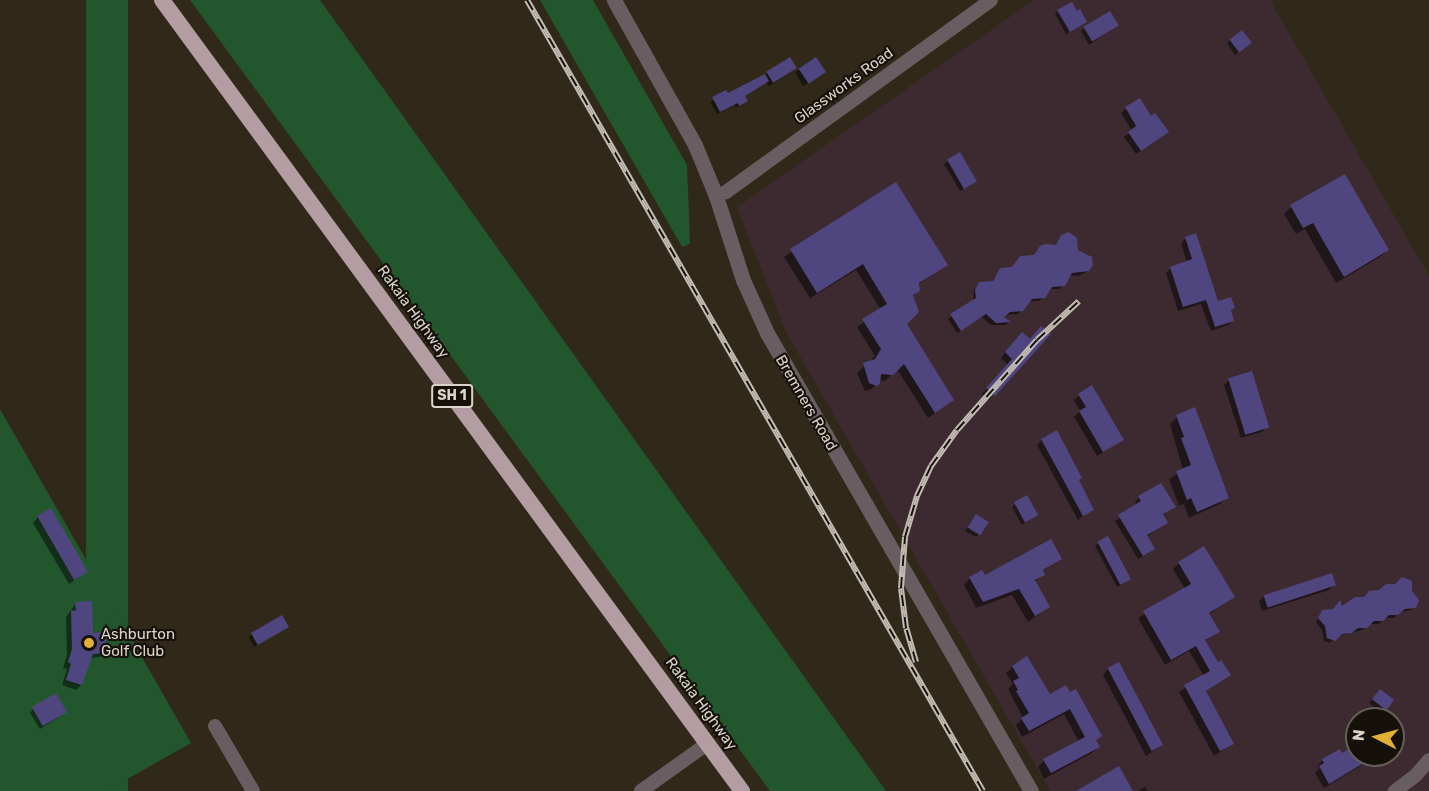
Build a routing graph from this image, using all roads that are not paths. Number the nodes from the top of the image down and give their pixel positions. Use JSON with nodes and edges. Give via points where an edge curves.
{"nodes":[{"id":1,"x":162,"y":0,"type":"edge"},
{"id":2,"x":614,"y":0,"type":"edge"},
{"id":3,"x":990,"y":0,"type":"edge"},
{"id":4,"x":716,"y":196,"type":"junction"},
{"id":5,"x":215,"y":726,"type":"dead end"},
{"id":6,"x":707,"y":744,"type":"junction"},
{"id":7,"x":1429,"y":760,"type":"edge"},
{"id":8,"x":253,"y":791,"type":"edge"},
{"id":9,"x":641,"y":791,"type":"edge"},
{"id":10,"x":742,"y":791,"type":"edge"},
{"id":11,"x":1031,"y":791,"type":"edge"},
{"id":12,"x":1395,"y":791,"type":"edge"}],
"edges":[{"from":1,"to":6,"type":"highway","name":"Rakaia Highway","number":"SH 1"},
{"from":2,"to":4,"type":"street","name":"Bremners Road","via":[[681,116]]},
{"from":3,"to":4,"type":"street","name":"Glassworks Road"},
{"from":4,"to":11,"type":"street","name":"Bremners Road","via":[[743,280],[767,333]]},
{"from":5,"to":8,"type":"street"},
{"from":6,"to":9,"type":"street"},
{"from":6,"to":10,"type":"highway","name":"Rakaia Highway","number":"SH 1"},
{"from":7,"to":12,"type":"street"}]}
